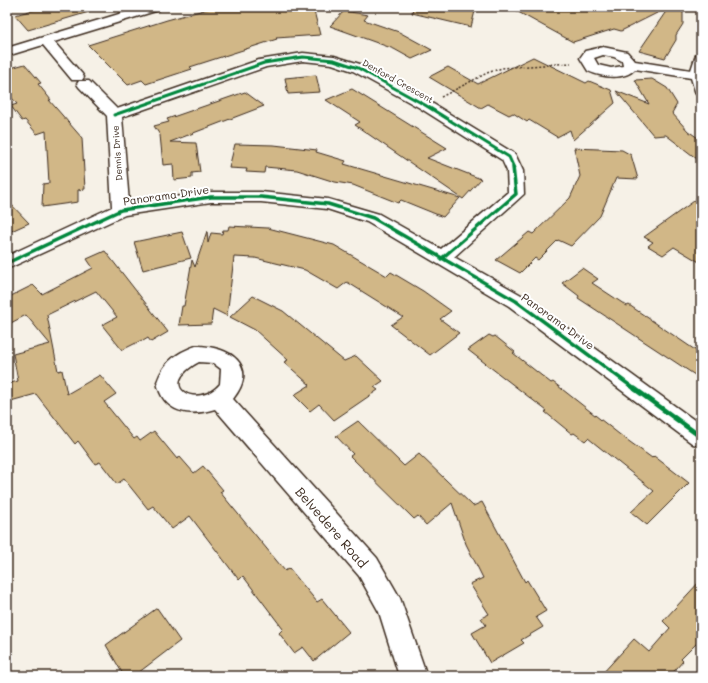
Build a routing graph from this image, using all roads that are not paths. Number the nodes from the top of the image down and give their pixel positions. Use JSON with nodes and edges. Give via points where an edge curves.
{"nodes":[{"id":1,"x":155,"y":7,"type":"edge"},
{"id":2,"x":45,"y":40,"type":"junction"},
{"id":3,"x":7,"y":52,"type":"edge"},
{"id":4,"x":701,"y":58,"type":"edge"},
{"id":5,"x":630,"y":64,"type":"junction"},
{"id":6,"x":697,"y":75,"type":"junction"},
{"id":7,"x":701,"y":91,"type":"edge"},
{"id":8,"x":114,"y":115,"type":"junction"},
{"id":9,"x":121,"y":210,"type":"junction"},
{"id":10,"x":441,"y":259,"type":"junction"},
{"id":11,"x":7,"y":263,"type":"edge"},
{"id":12,"x":219,"y":398,"type":"dead end"},
{"id":13,"x":701,"y":437,"type":"edge"},
{"id":14,"x":413,"y":676,"type":"edge"}],
"edges":[{"from":1,"to":2,"type":"street"},
{"from":2,"to":3,"type":"street"},
{"from":2,"to":8,"type":"street","name":"Dennis Drive"},
{"from":4,"to":6,"type":"street"},
{"from":5,"to":5,"type":"street","via":[[625,70],[611,72],[596,69],[587,58],[590,54],[611,51],[625,56]]},
{"from":5,"to":6,"type":"street"},
{"from":6,"to":7,"type":"street"},
{"from":8,"to":9,"type":"street","name":"Dennis Drive"},
{"from":8,"to":10,"type":"street","name":"Denford Crescent","via":[[264,63],[304,57],[334,60],[358,68],[425,105],[509,157],[515,171],[516,194]]},
{"from":9,"to":10,"type":"street","name":"Panorama Drive","via":[[211,197],[261,197],[328,204],[372,218]]},
{"from":9,"to":11,"type":"street","name":"Panorama Drive"},
{"from":10,"to":13,"type":"street","name":"Panorama Drive","via":[[516,301]]},
{"from":12,"to":14,"type":"street","name":"Belvedere Road","via":[[368,567],[391,607]]}]}
